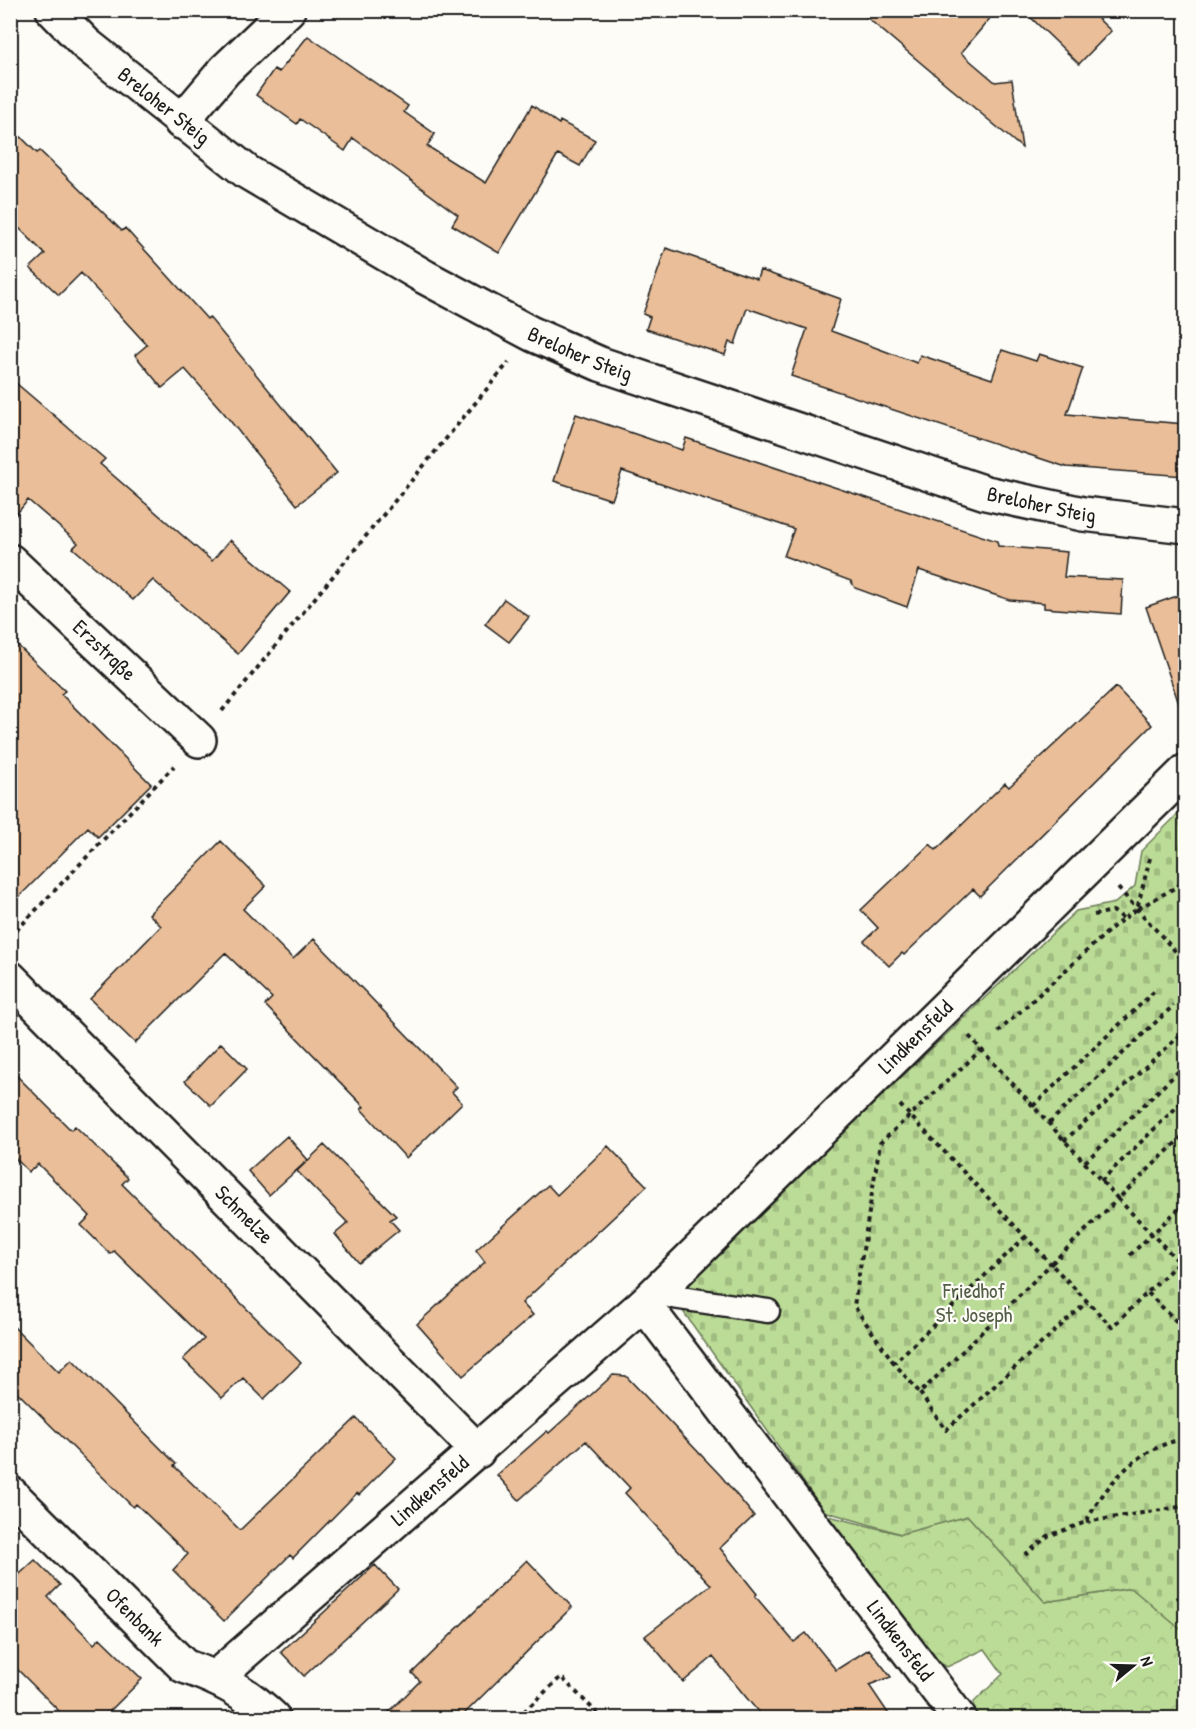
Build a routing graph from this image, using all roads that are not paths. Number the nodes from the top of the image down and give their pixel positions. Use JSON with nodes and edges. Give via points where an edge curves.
{"nodes":[{"id":1,"x":52,"y":10,"type":"edge"},
{"id":2,"x":288,"y":10,"type":"edge"},
{"id":3,"x":181,"y":122,"type":"junction"},
{"id":4,"x":1185,"y":526,"type":"edge"},
{"id":5,"x":10,"y":561,"type":"edge"},
{"id":6,"x":199,"y":740,"type":"road end"},
{"id":7,"x":1185,"y":771,"type":"edge"},
{"id":8,"x":10,"y":978,"type":"edge"},
{"id":9,"x":650,"y":1298,"type":"junction"},
{"id":10,"x":768,"y":1311,"type":"dead end"},
{"id":11,"x":478,"y":1451,"type":"junction"},
{"id":12,"x":10,"y":1493,"type":"edge"},
{"id":13,"x":215,"y":1678,"type":"junction"},
{"id":14,"x":273,"y":1719,"type":"edge"},
{"id":15,"x":959,"y":1719,"type":"edge"}],
"edges":[{"from":1,"to":3,"type":"street","name":"Breloher Steig","via":[[86,44]]},
{"from":2,"to":3,"type":"street","via":[[225,70]]},
{"from":3,"to":4,"type":"street","name":"Breloher Steig","via":[[248,172],[425,277],[532,334],[600,364],[986,493],[1083,514]]},
{"from":5,"to":6,"type":"street","name":"Erzstraße"},
{"from":7,"to":9,"type":"street","name":"Lindkensfeld"},
{"from":8,"to":11,"type":"street","name":"Schmelze"},
{"from":9,"to":10,"type":"lane","via":[[673,1297]]},
{"from":9,"to":11,"type":"street","name":"Lindkensfeld"},
{"from":9,"to":15,"type":"street","name":"Lindkensfeld"},
{"from":11,"to":13,"type":"street","name":"Lindkensfeld"},
{"from":12,"to":13,"type":"street","name":"Ofenbank","via":[[184,1666]]},
{"from":13,"to":14,"type":"street","name":"Ofenbank","via":[[251,1697]]}]}
